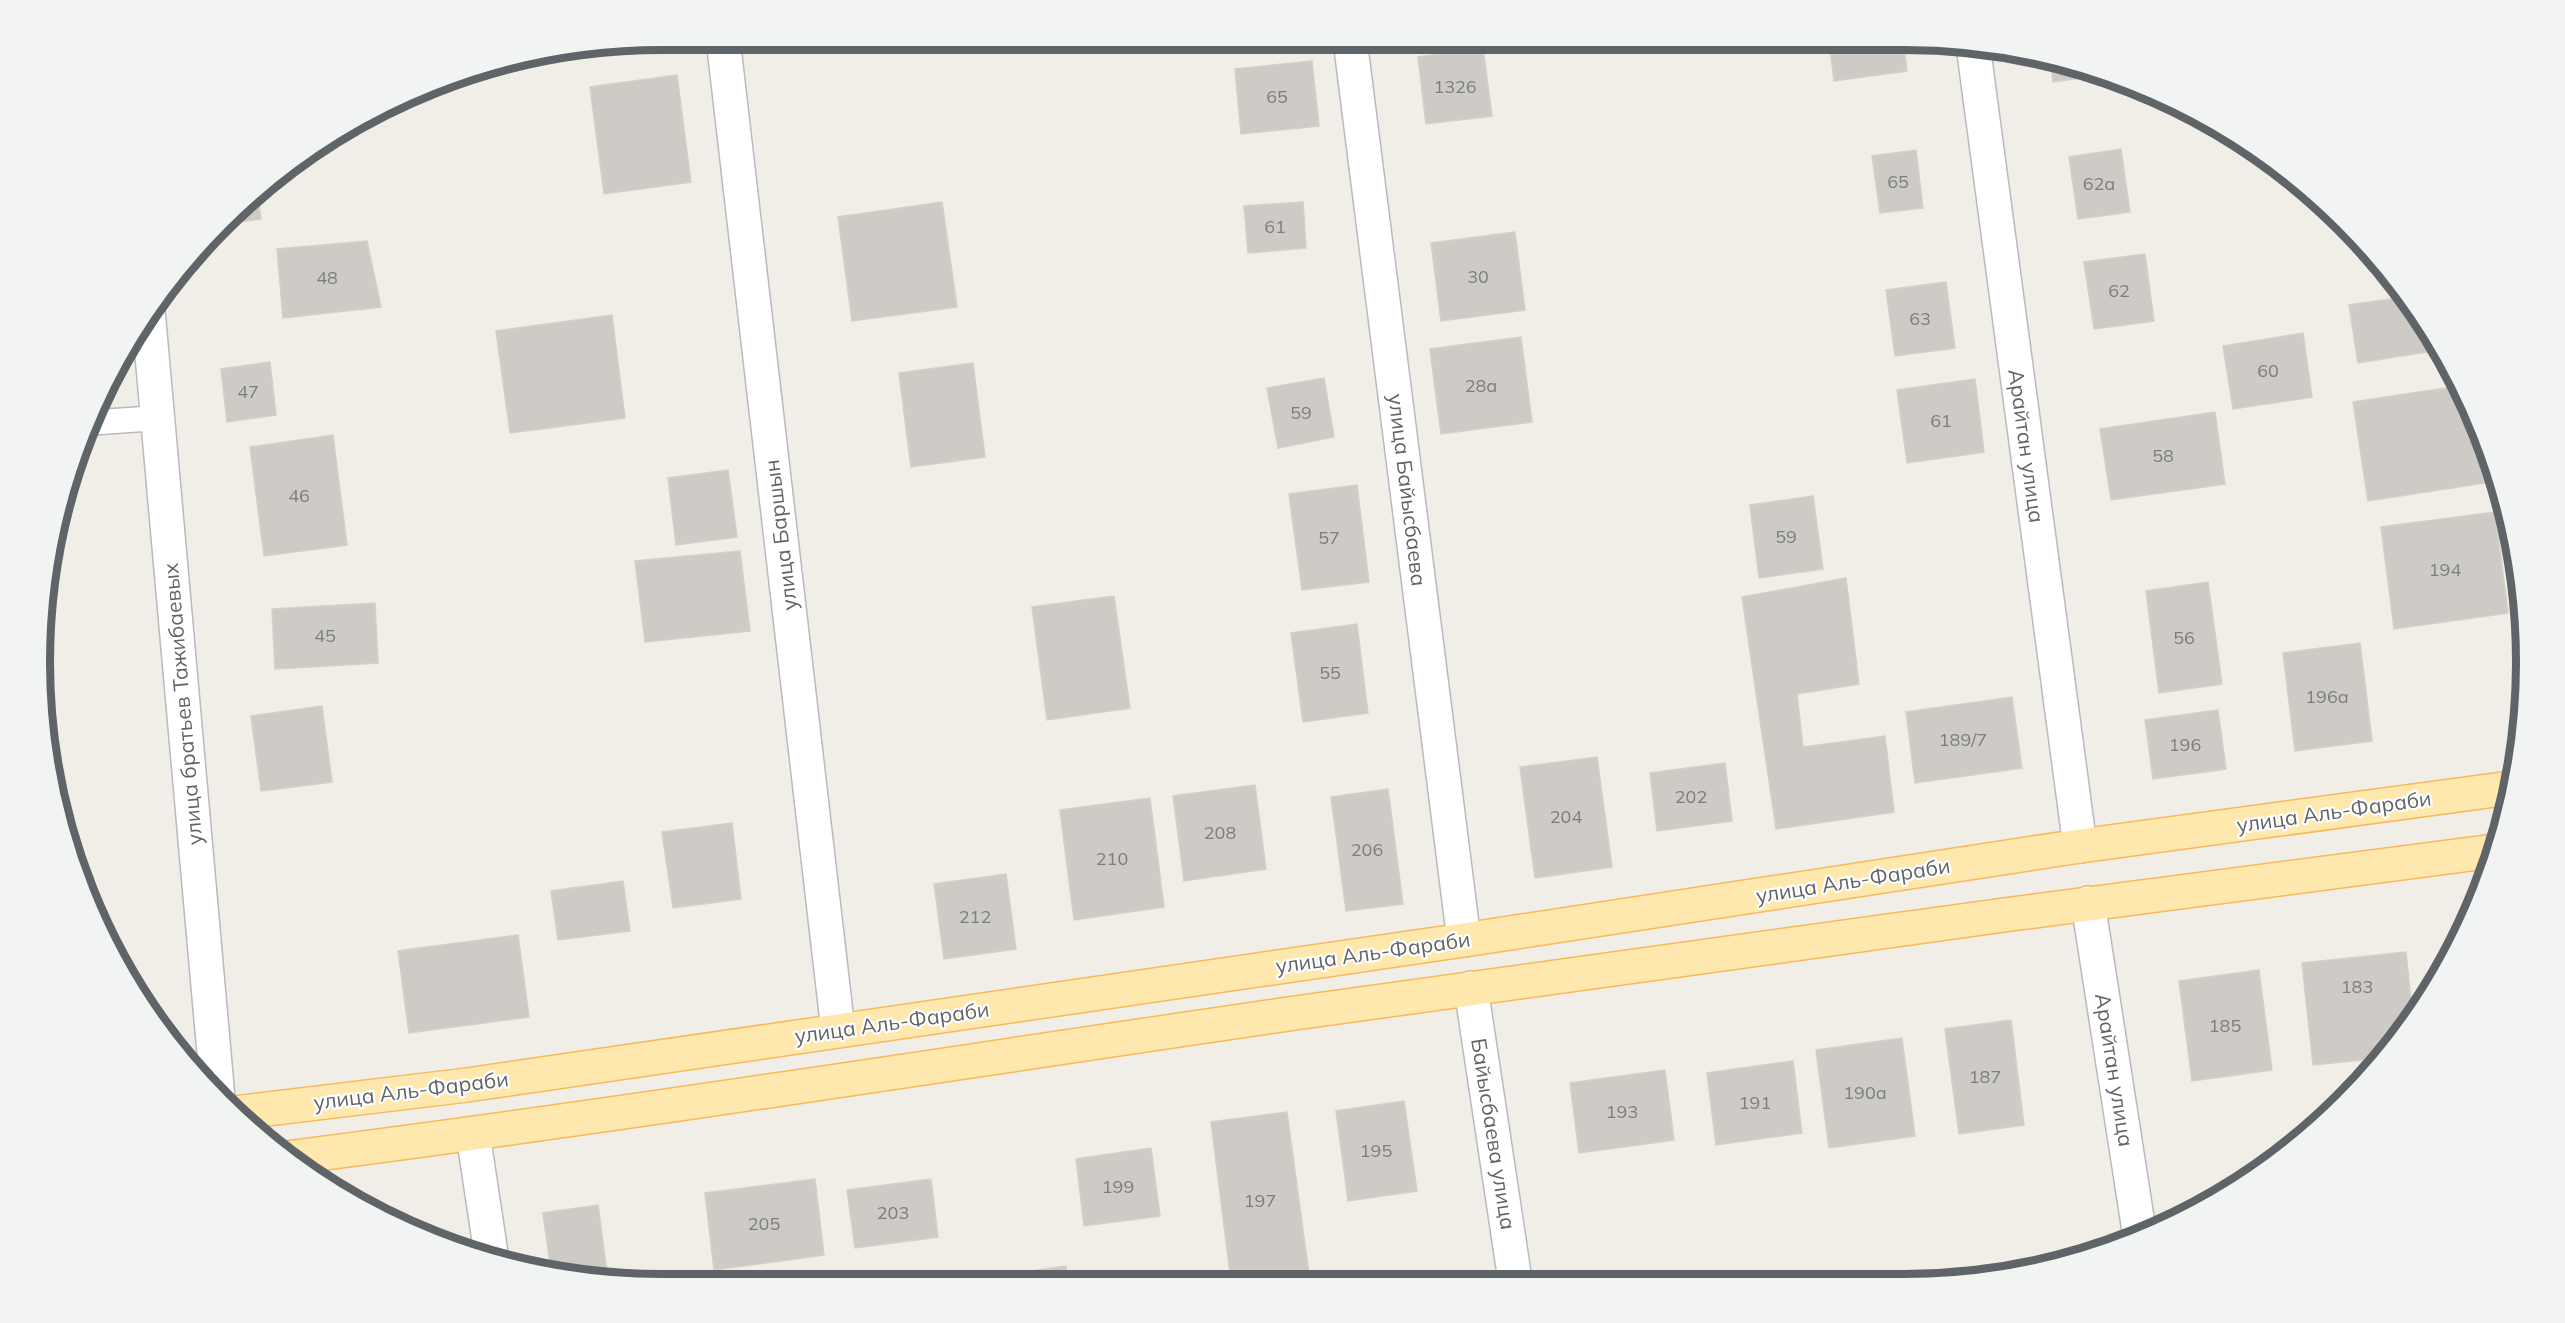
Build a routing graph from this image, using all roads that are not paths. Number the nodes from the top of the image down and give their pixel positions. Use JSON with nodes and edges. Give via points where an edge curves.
{"nodes":[{"id":1,"x":724,"y":50,"type":"edge"},
{"id":2,"x":1351,"y":50,"type":"edge"},
{"id":3,"x":1974,"y":54,"type":"edge"},
{"id":4,"x":150,"y":326,"type":"edge"},
{"id":5,"x":158,"y":418,"type":"junction"},
{"id":6,"x":98,"y":422,"type":"edge"},
{"id":7,"x":2502,"y":789,"type":"edge"},
{"id":8,"x":2080,"y":846,"type":"junction"},
{"id":9,"x":2485,"y":852,"type":"edge"},
{"id":10,"x":2088,"y":903,"type":"junction"},
{"id":11,"x":1464,"y":940,"type":"junction"},
{"id":12,"x":1471,"y":988,"type":"junction"},
{"id":13,"x":838,"y":1030,"type":"junction"},
{"id":14,"x":217,"y":1081,"type":"edge"},
{"id":15,"x":247,"y":1111,"type":"edge"},
{"id":16,"x":473,"y":1134,"type":"junction"},
{"id":17,"x":302,"y":1156,"type":"edge"},
{"id":18,"x":2138,"y":1227,"type":"edge"},
{"id":19,"x":490,"y":1249,"type":"edge"},
{"id":20,"x":1514,"y":1274,"type":"edge"}],
"edges":[{"from":1,"to":13,"type":"street","name":"улица Баршын"},
{"from":2,"to":11,"type":"street","name":"улица Байысбаева"},
{"from":3,"to":8,"type":"street","name":"Арайтан улица"},
{"from":4,"to":5,"type":"street","name":"улица братьев Тажибаевых"},
{"from":5,"to":6,"type":"lane"},
{"from":5,"to":14,"type":"street","name":"улица братьев Тажибаевых"},
{"from":7,"to":8,"type":"main road","name":"улица Аль-Фараби"},
{"from":8,"to":11,"type":"main road","name":"улица Аль-Фараби"},
{"from":9,"to":10,"type":"main road"},
{"from":10,"to":12,"type":"main road"},
{"from":10,"to":18,"type":"street","name":"Арайтан улица"},
{"from":11,"to":13,"type":"main road","name":"улица Аль-Фараби"},
{"from":12,"to":16,"type":"main road"},
{"from":12,"to":20,"type":"street","name":"Байысбаева улица"},
{"from":13,"to":15,"type":"main road","name":"улица Аль-Фараби","via":[[467,1085]]},
{"from":16,"to":17,"type":"main road"},
{"from":16,"to":19,"type":"street"}]}
